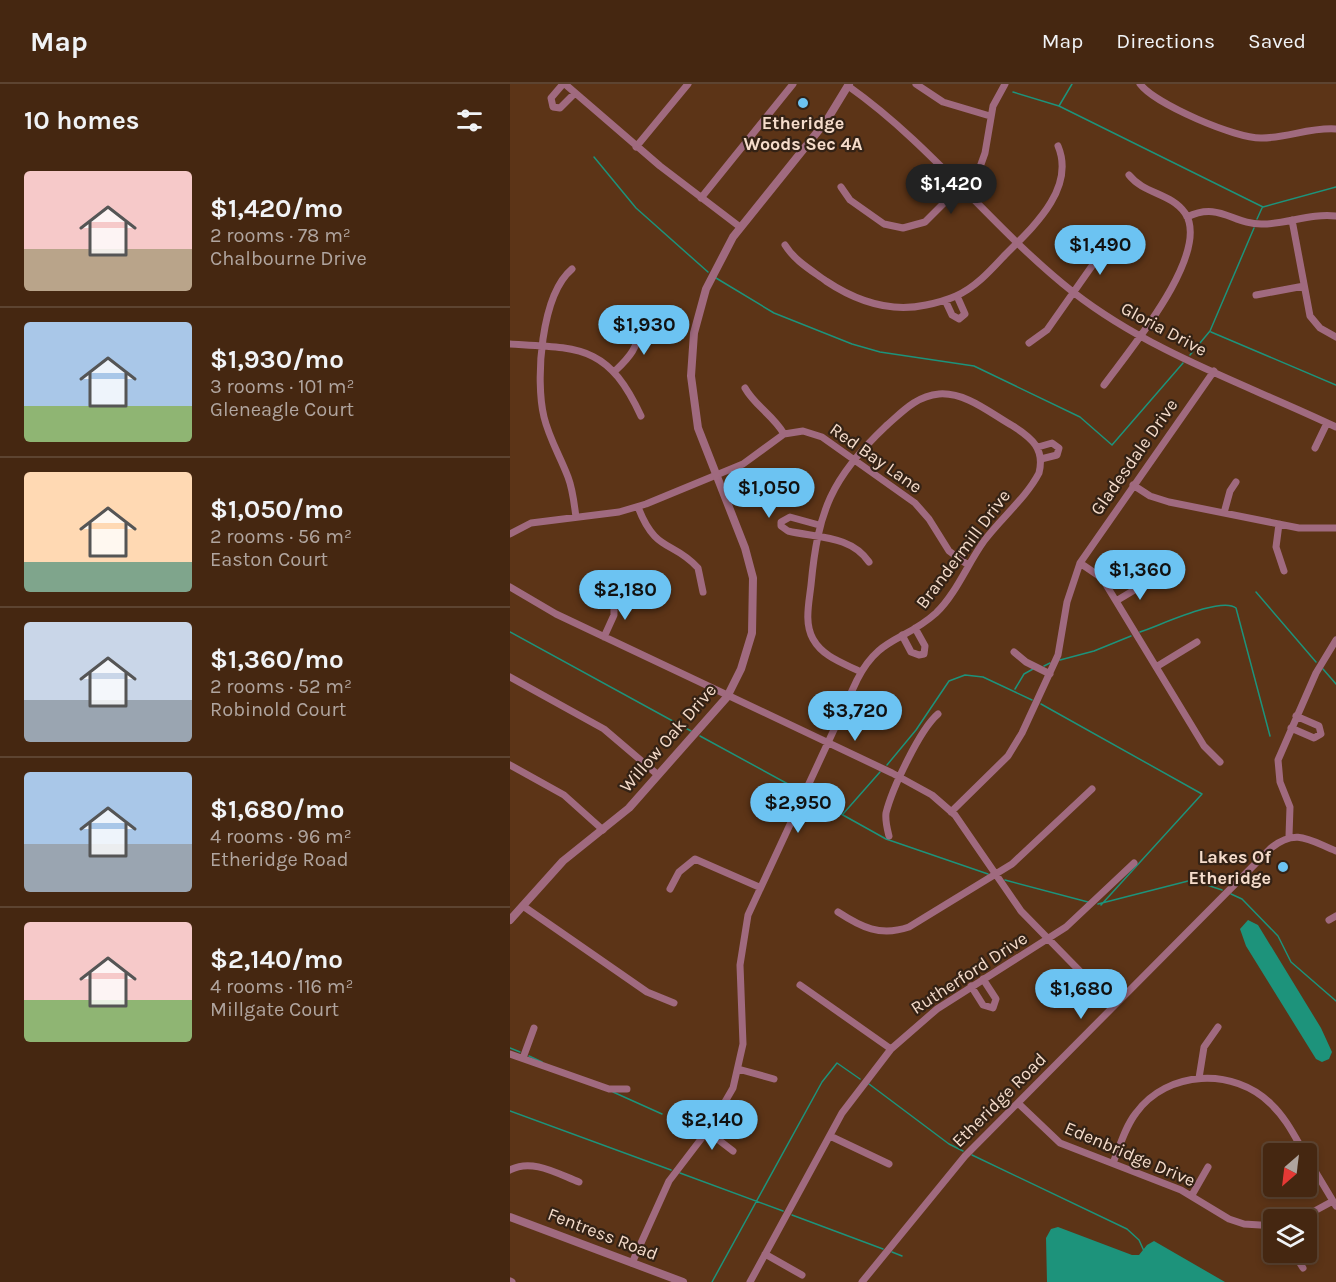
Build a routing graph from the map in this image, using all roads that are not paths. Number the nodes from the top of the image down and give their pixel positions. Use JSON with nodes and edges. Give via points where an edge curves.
{"nodes":[{"id":1,"x":564,"y":84,"type":"edge"},
{"id":2,"x":688,"y":84,"type":"edge"},
{"id":3,"x":793,"y":84,"type":"edge"},
{"id":4,"x":916,"y":84,"type":"edge"},
{"id":5,"x":1005,"y":84,"type":"edge"},
{"id":6,"x":1140,"y":84,"type":"edge"},
{"id":7,"x":849,"y":85,"type":"edge"},
{"id":8,"x":575,"y":93,"type":"junction"},
{"id":9,"x":990,"y":116,"type":"junction"},
{"id":10,"x":1336,"y":129,"type":"edge"},
{"id":11,"x":1058,"y":146,"type":"dead end"},
{"id":12,"x":636,"y":147,"type":"junction"},
{"id":13,"x":1129,"y":175,"type":"dead end"},
{"id":14,"x":963,"y":186,"type":"junction"},
{"id":15,"x":841,"y":187,"type":"dead end"},
{"id":16,"x":701,"y":198,"type":"junction"},
{"id":17,"x":1336,"y":216,"type":"edge"},
{"id":18,"x":1187,"y":217,"type":"junction"},
{"id":19,"x":1292,"y":220,"type":"junction"},
{"id":20,"x":740,"y":227,"type":"junction"},
{"id":21,"x":1019,"y":242,"type":"junction"},
{"id":22,"x":785,"y":245,"type":"dead end"},
{"id":23,"x":1106,"y":246,"type":"dead end"},
{"id":24,"x":572,"y":269,"type":"dead end"},
{"id":25,"x":1304,"y":286,"type":"junction"},
{"id":26,"x":1074,"y":292,"type":"junction"},
{"id":27,"x":1256,"y":295,"type":"dead end"},
{"id":28,"x":957,"y":296,"type":"junction"},
{"id":29,"x":945,"y":300,"type":"junction"},
{"id":30,"x":638,"y":326,"type":"dead end"},
{"id":31,"x":1140,"y":336,"type":"junction"},
{"id":32,"x":1336,"y":337,"type":"edge"},
{"id":33,"x":1029,"y":343,"type":"dead end"},
{"id":34,"x":510,"y":344,"type":"edge"},
{"id":35,"x":543,"y":345,"type":"junction"},
{"id":36,"x":615,"y":371,"type":"junction"},
{"id":37,"x":1214,"y":371,"type":"junction"},
{"id":38,"x":1104,"y":385,"type":"dead end"},
{"id":39,"x":745,"y":388,"type":"dead end"},
{"id":40,"x":641,"y":416,"type":"dead end"},
{"id":41,"x":1327,"y":423,"type":"junction"},
{"id":42,"x":1336,"y":427,"type":"edge"},
{"id":43,"x":784,"y":434,"type":"junction"},
{"id":44,"x":1315,"y":448,"type":"dead end"},
{"id":45,"x":853,"y":458,"type":"junction"},
{"id":46,"x":715,"y":475,"type":"junction"},
{"id":47,"x":1236,"y":482,"type":"dead end"},
{"id":48,"x":1133,"y":485,"type":"junction"},
{"id":49,"x":638,"y":507,"type":"junction"},
{"id":50,"x":1224,"y":513,"type":"junction"},
{"id":51,"x":576,"y":517,"type":"junction"},
{"id":52,"x":1279,"y":524,"type":"junction"},
{"id":53,"x":819,"y":525,"type":"junction"},
{"id":54,"x":1336,"y":528,"type":"edge"},
{"id":55,"x":510,"y":534,"type":"edge"},
{"id":56,"x":816,"y":538,"type":"junction"},
{"id":57,"x":870,"y":562,"type":"dead end"},
{"id":58,"x":1080,"y":563,"type":"junction"},
{"id":59,"x":968,"y":565,"type":"junction"},
{"id":60,"x":1284,"y":571,"type":"dead end"},
{"id":61,"x":1151,"y":580,"type":"dead end"},
{"id":62,"x":510,"y":587,"type":"edge"},
{"id":63,"x":703,"y":592,"type":"dead end"},
{"id":64,"x":614,"y":600,"type":"dead end"},
{"id":65,"x":1116,"y":601,"type":"junction"},
{"id":66,"x":915,"y":628,"type":"junction"},
{"id":67,"x":903,"y":634,"type":"junction"},
{"id":68,"x":604,"y":637,"type":"junction"},
{"id":69,"x":1336,"y":640,"type":"edge"},
{"id":70,"x":1197,"y":642,"type":"dead end"},
{"id":71,"x":1014,"y":652,"type":"dead end"},
{"id":72,"x":1156,"y":667,"type":"junction"},
{"id":73,"x":861,"y":672,"type":"junction"},
{"id":74,"x":1050,"y":674,"type":"junction"},
{"id":75,"x":510,"y":677,"type":"edge"},
{"id":76,"x":727,"y":697,"type":"junction"},
{"id":77,"x":938,"y":714,"type":"dead end"},
{"id":78,"x":1296,"y":716,"type":"junction"},
{"id":79,"x":1291,"y":728,"type":"junction"},
{"id":80,"x":827,"y":742,"type":"junction"},
{"id":81,"x":1220,"y":762,"type":"dead end"},
{"id":82,"x":510,"y":765,"type":"edge"},
{"id":83,"x":658,"y":775,"type":"junction"},
{"id":84,"x":901,"y":777,"type":"junction"},
{"id":85,"x":1092,"y":789,"type":"dead end"},
{"id":86,"x":755,"y":798,"type":"dead end"},
{"id":87,"x":951,"y":812,"type":"junction"},
{"id":88,"x":792,"y":816,"type":"junction"},
{"id":89,"x":603,"y":830,"type":"junction"},
{"id":90,"x":889,"y":836,"type":"dead end"},
{"id":91,"x":1289,"y":836,"type":"junction"},
{"id":92,"x":1336,"y":851,"type":"edge"},
{"id":93,"x":1134,"y":863,"type":"dead end"},
{"id":94,"x":996,"y":875,"type":"junction"},
{"id":95,"x":759,"y":887,"type":"junction"},
{"id":96,"x":670,"y":889,"type":"dead end"},
{"id":97,"x":523,"y":906,"type":"junction"},
{"id":98,"x":838,"y":912,"type":"dead end"},
{"id":99,"x":510,"y":920,"type":"edge"},
{"id":100,"x":1048,"y":940,"type":"junction"},
{"id":101,"x":983,"y":979,"type":"junction"},
{"id":102,"x":800,"y":985,"type":"dead end"},
{"id":103,"x":971,"y":986,"type":"junction"},
{"id":104,"x":674,"y":1003,"type":"dead end"},
{"id":105,"x":1113,"y":1005,"type":"junction"},
{"id":106,"x":1218,"y":1027,"type":"dead end"},
{"id":107,"x":534,"y":1028,"type":"dead end"},
{"id":108,"x":891,"y":1049,"type":"junction"},
{"id":109,"x":510,"y":1054,"type":"edge"},
{"id":110,"x":523,"y":1058,"type":"junction"},
{"id":111,"x":738,"y":1069,"type":"junction"},
{"id":112,"x":1199,"y":1078,"type":"junction"},
{"id":113,"x":774,"y":1079,"type":"dead end"},
{"id":114,"x":627,"y":1089,"type":"dead end"},
{"id":115,"x":1018,"y":1102,"type":"junction"},
{"id":116,"x":707,"y":1131,"type":"junction"},
{"id":117,"x":830,"y":1136,"type":"junction"},
{"id":118,"x":1299,"y":1143,"type":"edge"},
{"id":119,"x":732,"y":1151,"type":"dead end"},
{"id":120,"x":1113,"y":1163,"type":"junction"},
{"id":121,"x":889,"y":1164,"type":"dead end"},
{"id":122,"x":1208,"y":1167,"type":"dead end"},
{"id":123,"x":510,"y":1170,"type":"edge"},
{"id":124,"x":1317,"y":1173,"type":"edge"},
{"id":125,"x":579,"y":1182,"type":"dead end"},
{"id":126,"x":1192,"y":1195,"type":"junction"},
{"id":127,"x":1335,"y":1203,"type":"edge"},
{"id":128,"x":1317,"y":1211,"type":"edge"},
{"id":129,"x":510,"y":1217,"type":"edge"},
{"id":130,"x":1263,"y":1225,"type":"edge"},
{"id":131,"x":765,"y":1254,"type":"junction"},
{"id":132,"x":632,"y":1263,"type":"junction"},
{"id":133,"x":1300,"y":1263,"type":"edge"},
{"id":134,"x":1303,"y":1268,"type":"dead end"},
{"id":135,"x":802,"y":1275,"type":"dead end"},
{"id":136,"x":683,"y":1282,"type":"edge"},
{"id":137,"x":750,"y":1282,"type":"edge"},
{"id":138,"x":862,"y":1282,"type":"edge"}],
"edges":[{"from":1,"to":8,"type":"street"},
{"from":1,"to":8,"type":"street","via":[[551,98],[553,106],[563,106]]},
{"from":2,"to":12,"type":"street"},
{"from":3,"to":16,"type":"street"},
{"from":4,"to":9,"type":"street","via":[[943,102]]},
{"from":5,"to":9,"type":"street"},
{"from":6,"to":10,"type":"street","via":[[1163,103],[1245,136],[1265,138]]},
{"from":7,"to":14,"type":"street","name":"Gloria Drive","via":[[906,130]]},
{"from":7,"to":20,"type":"street","name":"Willow Oak Drive","via":[[818,132]]},
{"from":8,"to":12,"type":"street"},
{"from":9,"to":14,"type":"street","via":[[984,159]]},
{"from":11,"to":21,"type":"street","via":[[1062,170],[1055,193],[1042,216]]},
{"from":12,"to":16,"type":"street"},
{"from":13,"to":18,"type":"street","via":[[1142,187],[1173,201]]},
{"from":14,"to":15,"type":"street","via":[[925,222],[903,228],[882,223],[850,200]]},
{"from":14,"to":21,"type":"street","name":"Gloria Drive"},
{"from":16,"to":20,"type":"street"},
{"from":17,"to":19,"type":"street"},
{"from":18,"to":19,"type":"street","via":[[1207,210],[1258,224]]},
{"from":18,"to":31,"type":"street","via":[[1191,236],[1188,251],[1172,288]]},
{"from":19,"to":25,"type":"street"},
{"from":20,"to":46,"type":"street","name":"Willow Oak Drive","via":[[706,290],[693,344],[694,407]]},
{"from":21,"to":26,"type":"street","name":"Gloria Drive"},
{"from":21,"to":28,"type":"street"},
{"from":22,"to":29,"type":"street","via":[[796,260],[817,275],[869,303],[909,308]]},
{"from":23,"to":26,"type":"street"},
{"from":24,"to":35,"type":"street","via":[[559,283],[551,301]]},
{"from":25,"to":27,"type":"street"},
{"from":25,"to":32,"type":"street","via":[[1312,319]]},
{"from":26,"to":31,"type":"street","name":"Gloria Drive"},
{"from":26,"to":33,"type":"street","via":[[1044,333]]},
{"from":28,"to":29,"type":"street"},
{"from":28,"to":29,"type":"street","via":[[964,312],[962,318],[953,317]]},
{"from":30,"to":36,"type":"street","via":[[633,350]]},
{"from":31,"to":37,"type":"street","name":"Gloria Drive"},
{"from":31,"to":38,"type":"street"},
{"from":34,"to":35,"type":"street"},
{"from":35,"to":36,"type":"street","via":[[578,349]]},
{"from":35,"to":51,"type":"street","via":[[544,416],[568,478]]},
{"from":36,"to":40,"type":"street"},
{"from":37,"to":41,"type":"street","name":"Gloria Drive"},
{"from":37,"to":48,"type":"street","name":"Gladesdale Drive"},
{"from":39,"to":43,"type":"street"},
{"from":41,"to":42,"type":"street","name":"Gloria Drive"},
{"from":41,"to":44,"type":"street"},
{"from":43,"to":45,"type":"street","name":"Red Bay Lane","via":[[813,433]]},
{"from":43,"to":46,"type":"street","via":[[750,460]]},
{"from":45,"to":53,"type":"street","via":[[832,492]]},
{"from":45,"to":59,"type":"street","name":"Red Bay Lane","via":[[915,503],[949,551]]},
{"from":45,"to":59,"type":"street","name":"Brandermill Drive","via":[[908,406],[940,394],[970,401],[1025,434],[1040,453],[1036,479]]},
{"from":46,"to":49,"type":"street"},
{"from":46,"to":76,"type":"street","name":"Willow Oak Drive","via":[[745,548],[754,595],[750,643]]},
{"from":47,"to":50,"type":"street"},
{"from":48,"to":50,"type":"street","via":[[1155,498]]},
{"from":48,"to":58,"type":"street","name":"Gladesdale Drive"},
{"from":49,"to":51,"type":"street"},
{"from":49,"to":63,"type":"street","via":[[646,527],[657,540],[697,566]]},
{"from":50,"to":52,"type":"street"},
{"from":51,"to":55,"type":"street","via":[[531,524]]},
{"from":52,"to":54,"type":"street"},
{"from":52,"to":60,"type":"street","via":[[1276,547]]},
{"from":53,"to":56,"type":"street"},
{"from":53,"to":56,"type":"street","via":[[790,517],[781,522],[788,531]]},
{"from":56,"to":57,"type":"street","via":[[847,542]]},
{"from":56,"to":73,"type":"street","via":[[808,608],[810,633],[826,655]]},
{"from":58,"to":65,"type":"street","via":[[1102,578]]},
{"from":58,"to":74,"type":"street","name":"Gladesdale Drive"},
{"from":59,"to":66,"type":"street","name":"Brandermill Drive","via":[[942,606]]},
{"from":61,"to":65,"type":"street"},
{"from":62,"to":68,"type":"street"},
{"from":64,"to":68,"type":"street","via":[[614,615]]},
{"from":65,"to":72,"type":"street"},
{"from":66,"to":67,"type":"street","name":"Brandermill Drive"},
{"from":66,"to":67,"type":"street","via":[[925,645],[924,654],[911,652]]},
{"from":67,"to":73,"type":"street","name":"Brandermill Drive","via":[[874,652]]},
{"from":68,"to":76,"type":"street"},
{"from":69,"to":78,"type":"street","via":[[1323,658]]},
{"from":70,"to":72,"type":"street"},
{"from":71,"to":74,"type":"street"},
{"from":72,"to":81,"type":"street","via":[[1204,746]]},
{"from":73,"to":80,"type":"street","name":"Brandermill Drive"},
{"from":74,"to":87,"type":"street","name":"Gladesdale Drive","via":[[1008,756]]},
{"from":75,"to":83,"type":"street","via":[[604,729]]},
{"from":76,"to":80,"type":"street"},
{"from":76,"to":83,"type":"street","name":"Willow Oak Drive"},
{"from":77,"to":84,"type":"street","via":[[924,729]]},
{"from":78,"to":79,"type":"street"},
{"from":78,"to":79,"type":"street","via":[[1319,726],[1321,734],[1314,738]]},
{"from":79,"to":91,"type":"street","via":[[1278,760],[1280,782],[1290,807]]},
{"from":80,"to":84,"type":"street"},
{"from":80,"to":88,"type":"street","name":"Brandermill Drive"},
{"from":82,"to":89,"type":"street","via":[[564,795]]},
{"from":83,"to":89,"type":"street","name":"Willow Oak Drive"},
{"from":84,"to":87,"type":"street","via":[[933,795]]},
{"from":84,"to":90,"type":"street","via":[[886,812]]},
{"from":85,"to":94,"type":"street","via":[[1028,851]]},
{"from":86,"to":88,"type":"street"},
{"from":87,"to":94,"type":"street","via":[[966,827]]},
{"from":88,"to":95,"type":"street","name":"Brandermill Drive"},
{"from":89,"to":97,"type":"street","name":"Willow Oak Drive","via":[[563,861]]},
{"from":91,"to":92,"type":"street"},
{"from":91,"to":105,"type":"street","name":"Etheridge Road","via":[[1271,848]]},
{"from":93,"to":100,"type":"street","name":"Rutherford Drive"},
{"from":94,"to":98,"type":"street","via":[[916,924],[894,932],[865,929]]},
{"from":94,"to":100,"type":"street"},
{"from":95,"to":96,"type":"street","via":[[695,859],[679,872]]},
{"from":95,"to":111,"type":"street","name":"Brandermill Drive","via":[[747,915],[741,951],[744,1038]]},
{"from":97,"to":99,"type":"street","name":"Willow Oak Drive"},
{"from":97,"to":104,"type":"street","via":[[647,992]]},
{"from":100,"to":101,"type":"street","name":"Rutherford Drive"},
{"from":100,"to":105,"type":"street"},
{"from":101,"to":103,"type":"street","name":"Rutherford Drive"},
{"from":101,"to":103,"type":"street","via":[[996,999],[993,1008],[982,1005]]},
{"from":102,"to":108,"type":"street"},
{"from":103,"to":108,"type":"street","name":"Rutherford Drive"},
{"from":105,"to":115,"type":"street","name":"Etheridge Road"},
{"from":106,"to":112,"type":"street","via":[[1204,1047]]},
{"from":107,"to":110,"type":"street"},
{"from":108,"to":117,"type":"street","name":"Rutherford Drive","via":[[854,1095]]},
{"from":109,"to":110,"type":"street"},
{"from":110,"to":114,"type":"street","via":[[609,1089]]},
{"from":111,"to":113,"type":"street"},
{"from":111,"to":116,"type":"street","name":"Brandermill Drive","via":[[726,1101]]},
{"from":112,"to":118,"type":"street","via":[[1233,1082],[1262,1096],[1284,1119]]},
{"from":112,"to":120,"type":"street","via":[[1171,1085],[1147,1100],[1129,1124]]},
{"from":115,"to":120,"type":"street","name":"Edenbridge Drive","via":[[1060,1143]]},
{"from":115,"to":138,"type":"street","name":"Etheridge Road","via":[[954,1167]]},
{"from":116,"to":119,"type":"street"},
{"from":116,"to":132,"type":"street","name":"Brandermill Drive","via":[[669,1181]]},
{"from":117,"to":121,"type":"street"},
{"from":117,"to":131,"type":"street","name":"Rutherford Drive"},
{"from":120,"to":126,"type":"street","name":"Edenbridge Drive"},
{"from":122,"to":126,"type":"street"},
{"from":123,"to":125,"type":"street","via":[[534,1165]]},
{"from":124,"to":127,"type":"street"},
{"from":126,"to":130,"type":"street","name":"Edenbridge Drive","via":[[1229,1219]]},
{"from":127,"to":128,"type":"street"},
{"from":129,"to":132,"type":"street","name":"Fentress Road"},
{"from":131,"to":135,"type":"street"},
{"from":131,"to":137,"type":"street","name":"Rutherford Drive"},
{"from":132,"to":136,"type":"street","name":"Fentress Road"},
{"from":133,"to":134,"type":"street"}]}
